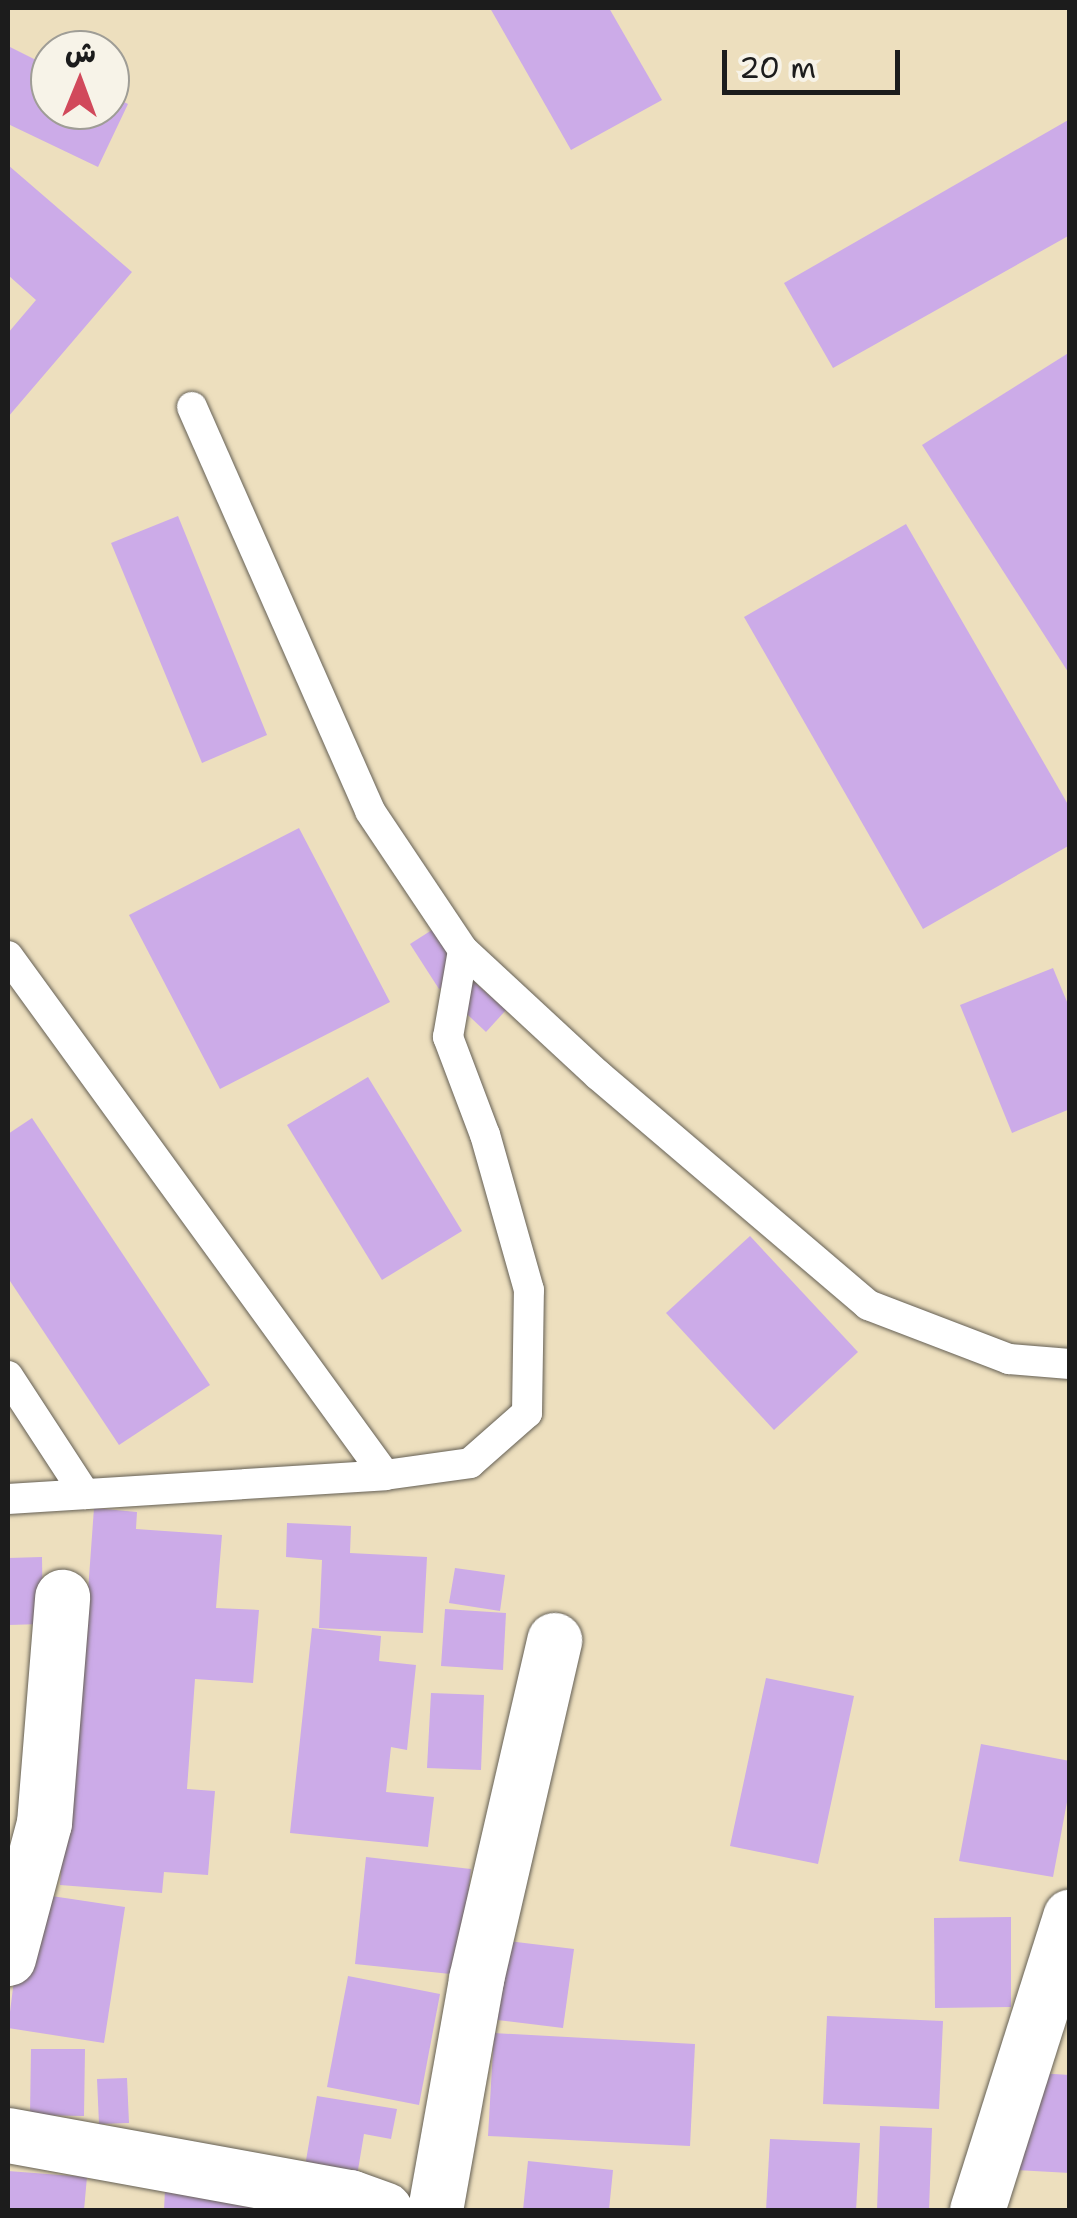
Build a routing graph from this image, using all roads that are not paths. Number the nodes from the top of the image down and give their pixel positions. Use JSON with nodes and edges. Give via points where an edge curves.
{"nodes":[{"id":1,"x":192,"y":406,"type":"dead end"},
{"id":2,"x":463,"y":950,"type":"junction"},
{"id":3,"x":8,"y":956,"type":"edge"},
{"id":4,"x":1070,"y":1364,"type":"edge"},
{"id":5,"x":8,"y":1376,"type":"edge"},
{"id":6,"x":385,"y":1475,"type":"junction"},
{"id":7,"x":85,"y":1494,"type":"junction"},
{"id":8,"x":8,"y":1499,"type":"edge"},
{"id":9,"x":62,"y":1597,"type":"dead end"},
{"id":10,"x":554,"y":1640,"type":"dead end"},
{"id":11,"x":1070,"y":1916,"type":"edge"},
{"id":12,"x":8,"y":1958,"type":"edge"},
{"id":13,"x":1051,"y":2032,"type":"edge"},
{"id":14,"x":8,"y":2135,"type":"edge"},
{"id":15,"x":385,"y":2210,"type":"edge"},
{"id":16,"x":435,"y":2210,"type":"edge"},
{"id":17,"x":977,"y":2210,"type":"edge"}],
"edges":[{"from":1,"to":2,"type":"lane","via":[[370,811]]},
{"from":2,"to":4,"type":"lane","via":[[598,1075],[868,1305],[1009,1359]]},
{"from":2,"to":6,"type":"lane","via":[[448,1036],[529,1290],[527,1413],[470,1463]]},
{"from":3,"to":6,"type":"lane"},
{"from":5,"to":7,"type":"lane"},
{"from":6,"to":7,"type":"lane"},
{"from":7,"to":8,"type":"lane"},
{"from":9,"to":12,"type":"street","via":[[44,1823]]},
{"from":10,"to":16,"type":"street","via":[[476,1979]]},
{"from":11,"to":13,"type":"street"},
{"from":13,"to":17,"type":"street"},
{"from":14,"to":15,"type":"street","via":[[350,2197]]}]}
